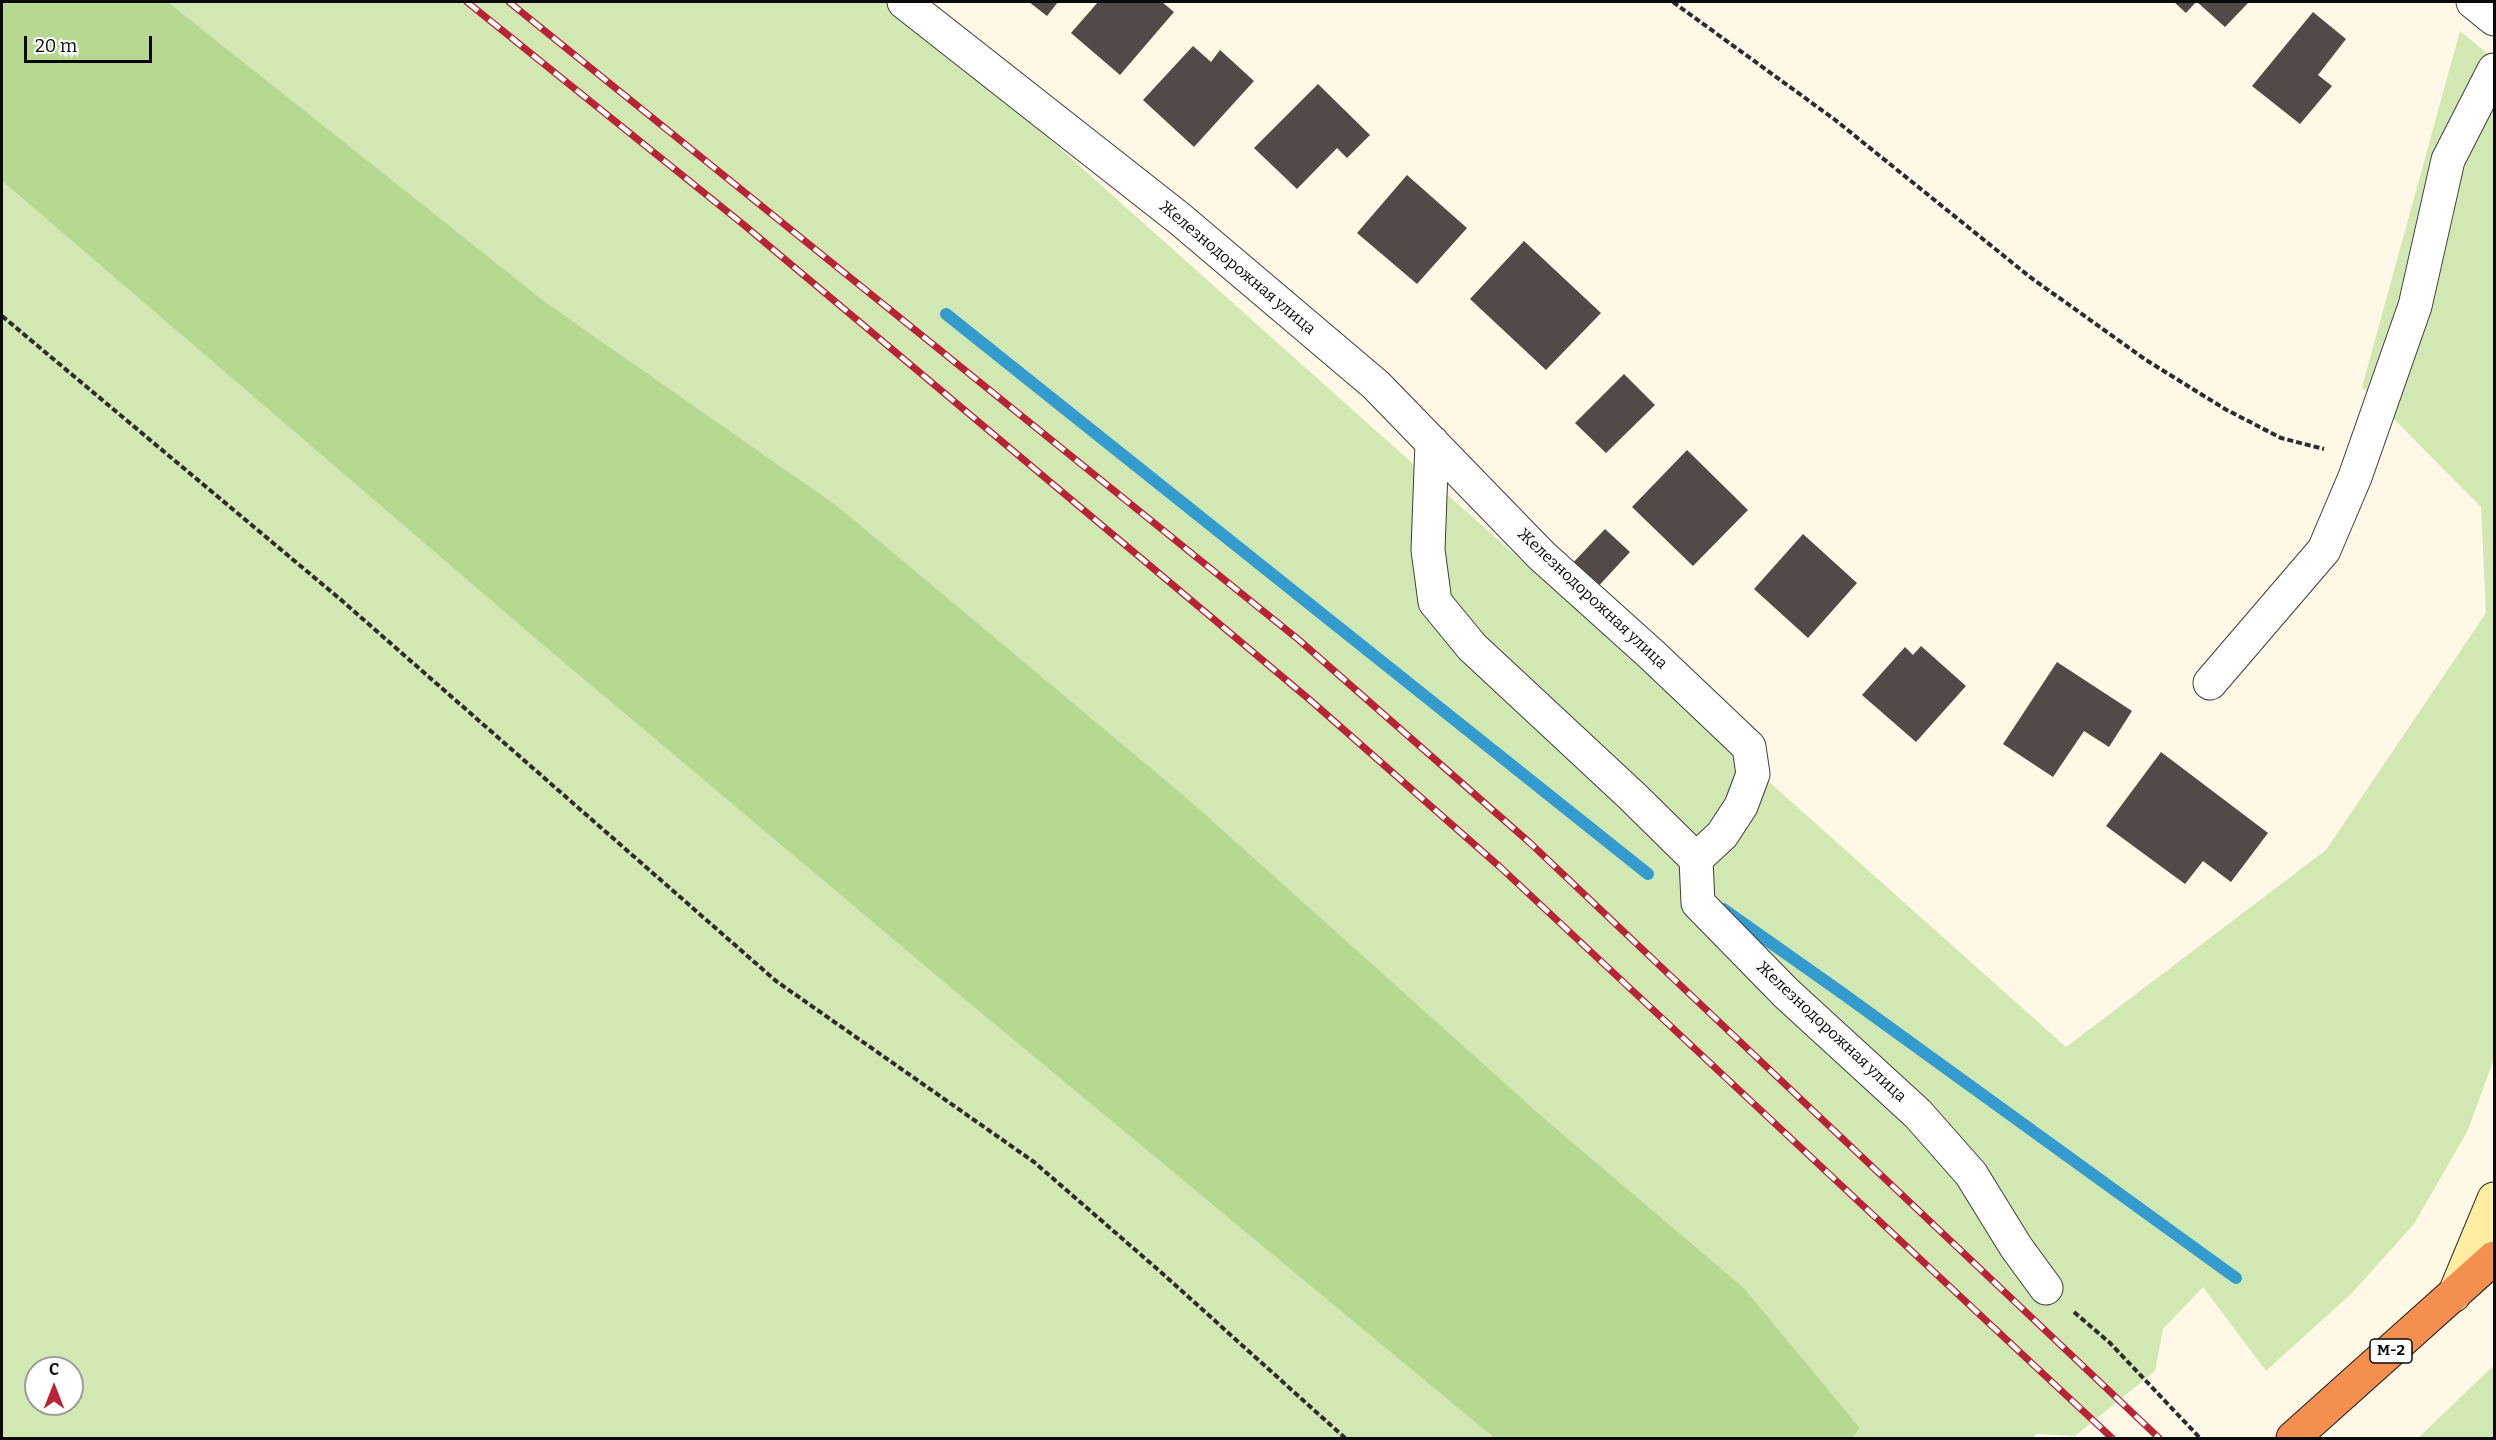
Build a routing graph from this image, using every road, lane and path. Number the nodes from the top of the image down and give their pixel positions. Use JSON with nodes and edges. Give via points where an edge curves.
{"nodes":[{"id":1,"x":903,"y":2,"type":"edge"},
{"id":2,"x":1673,"y":2,"type":"edge"},
{"id":3,"x":2474,"y":2,"type":"edge"},
{"id":4,"x":2494,"y":19,"type":"edge"},
{"id":5,"x":2494,"y":70,"type":"edge"},
{"id":6,"x":2,"y":316,"type":"edge"},
{"id":7,"x":1432,"y":442,"type":"junction"},
{"id":8,"x":2362,"y":456,"type":"junction"},
{"id":9,"x":2210,"y":683,"type":"dead end"},
{"id":10,"x":1696,"y":860,"type":"junction"},
{"id":11,"x":2494,"y":1199,"type":"edge"},
{"id":12,"x":2494,"y":1258,"type":"edge"},
{"id":13,"x":2046,"y":1288,"type":"joint"},
{"id":14,"x":2454,"y":1295,"type":"junction"},
{"id":15,"x":1345,"y":1438,"type":"edge"},
{"id":16,"x":2200,"y":1438,"type":"edge"},
{"id":17,"x":2293,"y":1438,"type":"edge"}],
"edges":[{"from":1,"to":7,"type":"street","name":"Железнодорожная улица","via":[[1180,219],[1377,385]]},
{"from":2,"to":8,"type":"path","via":[[1834,119],[2030,277],[2146,360],[2224,409],[2281,438]]},
{"from":3,"to":4,"type":"street"},
{"from":5,"to":8,"type":"street","via":[[2448,160],[2415,306]]},
{"from":6,"to":15,"type":"path","via":[[340,599],[776,981],[1034,1162]]},
{"from":7,"to":10,"type":"street","via":[[1428,550],[1435,602],[1472,647]]},
{"from":7,"to":10,"type":"street","name":"Железнодорожная улица","via":[[1541,555],[1749,747],[1753,774],[1741,806],[1722,835]]},
{"from":8,"to":9,"type":"street","via":[[2324,550]]},
{"from":10,"to":13,"type":"street","name":"Железнодорожная улица","via":[[1698,903],[1786,993],[1925,1122],[1971,1174]]},
{"from":11,"to":14,"type":"main road"},
{"from":12,"to":14,"type":"highway","number":"М-2"},
{"from":13,"to":16,"type":"path","via":[[2109,1343]]},
{"from":14,"to":17,"type":"highway","number":"М-2"}]}
